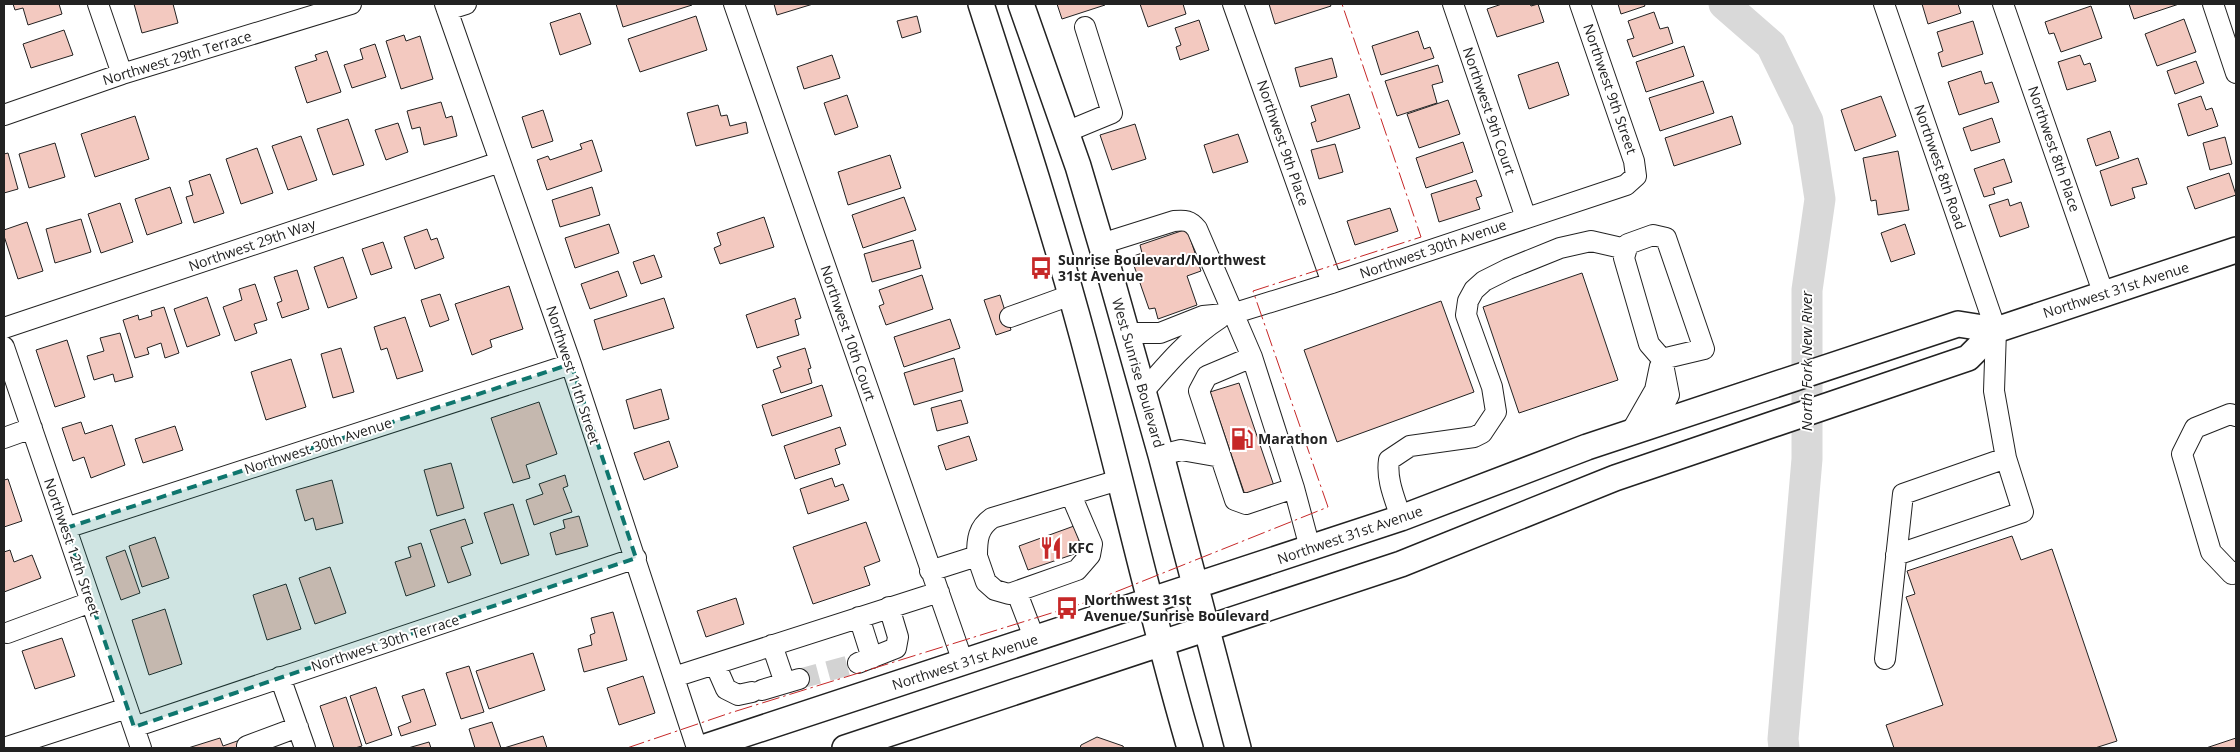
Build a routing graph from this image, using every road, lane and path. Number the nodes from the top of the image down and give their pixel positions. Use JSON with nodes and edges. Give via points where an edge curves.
{"nodes":[{"id":1,"x":98,"y":4,"type":"edge"},
{"id":2,"x":351,"y":4,"type":"edge"},
{"id":3,"x":466,"y":4,"type":"edge"},
{"id":4,"x":734,"y":4,"type":"edge"},
{"id":5,"x":981,"y":4,"type":"edge"},
{"id":6,"x":1021,"y":4,"type":"edge"},
{"id":7,"x":1233,"y":4,"type":"edge"},
{"id":8,"x":1453,"y":4,"type":"edge"},
{"id":9,"x":1580,"y":4,"type":"edge"},
{"id":10,"x":1884,"y":4,"type":"edge"},
{"id":11,"x":2004,"y":4,"type":"edge"},
{"id":12,"x":2213,"y":4,"type":"edge"},
{"id":13,"x":446,"y":7,"type":"edge"},
{"id":14,"x":307,"y":10,"type":"edge"},
{"id":15,"x":1086,"y":27,"type":"dead end"},
{"id":16,"x":2236,"y":73,"type":"edge"},
{"id":17,"x":122,"y":74,"type":"junction"},
{"id":18,"x":4,"y":115,"type":"edge"},
{"id":19,"x":1066,"y":132,"type":"junction"},
{"id":20,"x":500,"y":162,"type":"junction"},
{"id":21,"x":1636,"y":176,"type":"joint"},
{"id":22,"x":1526,"y":218,"type":"junction"},
{"id":23,"x":1101,"y":244,"type":"junction"},
{"id":24,"x":1626,"y":249,"type":"junction"},
{"id":25,"x":2236,"y":250,"type":"edge"},
{"id":26,"x":1332,"y":283,"type":"junction"},
{"id":27,"x":1071,"y":295,"type":"junction"},
{"id":28,"x":2104,"y":295,"type":"junction"},
{"id":29,"x":1230,"y":314,"type":"junction"},
{"id":30,"x":1010,"y":316,"type":"dead end"},
{"id":31,"x":4,"y":328,"type":"edge"},
{"id":32,"x":1996,"y":330,"type":"junction"},
{"id":33,"x":1127,"y":333,"type":"junction"},
{"id":34,"x":4,"y":346,"type":"edge"},
{"id":35,"x":1252,"y":357,"type":"junction"},
{"id":36,"x":1662,"y":359,"type":"junction"},
{"id":37,"x":571,"y":364,"type":"junction"},
{"id":38,"x":1144,"y":392,"type":"junction"},
{"id":39,"x":2236,"y":416,"type":"edge"},
{"id":40,"x":32,"y":428,"type":"junction"},
{"id":41,"x":1642,"y":428,"type":"junction"},
{"id":42,"x":4,"y":438,"type":"edge"},
{"id":43,"x":1161,"y":455,"type":"junction"},
{"id":44,"x":1221,"y":456,"type":"junction"},
{"id":45,"x":2006,"y":458,"type":"junction"},
{"id":46,"x":1615,"y":478,"type":"junction"},
{"id":47,"x":1119,"y":480,"type":"junction"},
{"id":48,"x":1294,"y":488,"type":"junction"},
{"id":49,"x":1071,"y":495,"type":"junction"},
{"id":50,"x":1401,"y":518,"type":"junction"},
{"id":51,"x":66,"y":528,"type":"junction"},
{"id":52,"x":1310,"y":548,"type":"junction"},
{"id":53,"x":1896,"y":555,"type":"junction"},
{"id":54,"x":977,"y":556,"type":"junction"},
{"id":55,"x":636,"y":558,"type":"junction"},
{"id":56,"x":930,"y":571,"type":"junction"},
{"id":57,"x":2236,"y":572,"type":"edge"},
{"id":58,"x":1196,"y":587,"type":"junction"},
{"id":59,"x":939,"y":592,"type":"junction"},
{"id":60,"x":1017,"y":593,"type":"junction"},
{"id":61,"x":1150,"y":601,"type":"junction"},
{"id":62,"x":91,"y":602,"type":"junction"},
{"id":63,"x":889,"y":607,"type":"junction"},
{"id":64,"x":859,"y":617,"type":"junction"},
{"id":65,"x":1207,"y":629,"type":"junction"},
{"id":66,"x":7,"y":633,"type":"dead end"},
{"id":67,"x":1035,"y":640,"type":"junction"},
{"id":68,"x":772,"y":645,"type":"junction"},
{"id":69,"x":1161,"y":645,"type":"junction"},
{"id":70,"x":1885,"y":659,"type":"dead end"},
{"id":71,"x":963,"y":662,"type":"junction"},
{"id":72,"x":715,"y":664,"type":"junction"},
{"id":73,"x":280,"y":677,"type":"junction"},
{"id":74,"x":674,"y":677,"type":"junction"},
{"id":75,"x":127,"y":708,"type":"junction"},
{"id":76,"x":134,"y":727,"type":"junction"},
{"id":77,"x":298,"y":728,"type":"junction"},
{"id":78,"x":247,"y":746,"type":"dead end"},
{"id":79,"x":4,"y":748,"type":"edge"},
{"id":80,"x":141,"y":748,"type":"edge"},
{"id":81,"x":305,"y":748,"type":"edge"},
{"id":82,"x":697,"y":748,"type":"edge"},
{"id":83,"x":702,"y":748,"type":"edge"},
{"id":84,"x":845,"y":748,"type":"edge"},
{"id":85,"x":1190,"y":748,"type":"edge"},
{"id":86,"x":1238,"y":748,"type":"edge"}],
"edges":[{"from":1,"to":17,"type":"street"},
{"from":2,"to":14,"type":"street","name":"Northwest 29th Terrace"},
{"from":3,"to":13,"type":"street"},
{"from":4,"to":56,"type":"street","name":"Northwest 10th Court"},
{"from":5,"to":27,"type":"main road","via":[[1038,179]]},
{"from":6,"to":19,"type":"main road","name":"West Sunrise Boulevard"},
{"from":7,"to":26,"type":"street","name":"Northwest 9th Place"},
{"from":8,"to":22,"type":"street","name":"Northwest 9th Court"},
{"from":9,"to":21,"type":"street","name":"Northwest 9th Street","via":[[1634,161]]},
{"from":10,"to":32,"type":"street","name":"Northwest 8th Road"},
{"from":11,"to":28,"type":"street","name":"Northwest 8th Place"},
{"from":12,"to":16,"type":"street"},
{"from":13,"to":20,"type":"street","name":"Northwest 11th Street"},
{"from":14,"to":17,"type":"street","name":"Northwest 29th Terrace"},
{"from":15,"to":19,"type":"street","via":[[1112,113]]},
{"from":17,"to":18,"type":"street","name":"Northwest 29th Terrace"},
{"from":19,"to":23,"type":"main road","name":"West Sunrise Boulevard"},
{"from":20,"to":31,"type":"street","name":"Northwest 29th Way"},
{"from":20,"to":37,"type":"street","name":"Northwest 11th Street"},
{"from":21,"to":22,"type":"street","name":"Northwest 30th Avenue","via":[[1626,185]]},
{"from":22,"to":26,"type":"street","name":"Northwest 30th Avenue"},
{"from":23,"to":29,"type":"street","via":[[1174,221],[1192,222]]},
{"from":23,"to":33,"type":"main road","name":"West Sunrise Boulevard"},
{"from":24,"to":36,"type":"street","via":[[1624,258],[1649,344]]},
{"from":24,"to":36,"type":"street","via":[[1628,244],[1652,234],[1666,238],[1704,349]]},
{"from":24,"to":50,"type":"street","via":[[1592,241],[1560,248],[1508,269],[1474,290],[1466,315],[1492,387],[1496,412],[1482,433],[1474,437],[1410,446],[1389,460],[1387,470]]},
{"from":25,"to":28,"type":"main road","name":"Northwest 31st Avenue"},
{"from":26,"to":29,"type":"street","name":"Northwest 30th Avenue"},
{"from":27,"to":30,"type":"street"},
{"from":27,"to":47,"type":"main road"},
{"from":28,"to":32,"type":"main road","name":"Northwest 31st Avenue"},
{"from":29,"to":33,"type":"street","name":"Northwest 30th Avenue","via":[[1203,316],[1160,333]]},
{"from":29,"to":35,"type":"street"},
{"from":29,"to":38,"type":"street","name":"Northwest 30th Avenue","via":[[1198,332]]},
{"from":32,"to":41,"type":"main road","name":"Northwest 31st Avenue","via":[[1958,324]]},
{"from":32,"to":45,"type":"street","via":[[1994,391]]},
{"from":32,"to":46,"type":"main road","name":"Northwest 31st Avenue","via":[[1968,358]]},
{"from":33,"to":38,"type":"main road","name":"West Sunrise Boulevard"},
{"from":34,"to":40,"type":"street","name":"Northwest 12th Street"},
{"from":35,"to":44,"type":"street","via":[[1206,376],[1199,391]]},
{"from":35,"to":48,"type":"street"},
{"from":36,"to":41,"type":"street","via":[[1669,397]]},
{"from":37,"to":51,"type":"street","name":"Northwest 30th Avenue"},
{"from":37,"to":55,"type":"street","name":"Northwest 11th Street"},
{"from":38,"to":43,"type":"main road","name":"West Sunrise Boulevard"},
{"from":39,"to":57,"type":"street","via":[[2230,414],[2195,428],[2182,454],[2211,552],[2232,574]]},
{"from":40,"to":42,"type":"street"},
{"from":40,"to":51,"type":"street","name":"Northwest 12th Street"},
{"from":41,"to":46,"type":"main road","via":[[1646,442],[1635,460]]},
{"from":41,"to":50,"type":"main road","name":"Northwest 31st Avenue"},
{"from":43,"to":44,"type":"street","via":[[1181,450]]},
{"from":43,"to":58,"type":"main road","name":"West Sunrise Boulevard"},
{"from":44,"to":48,"type":"street","via":[[1235,500],[1246,504]]},
{"from":45,"to":53,"type":"street","via":[[1903,494]]},
{"from":45,"to":53,"type":"street","via":[[2023,512]]},
{"from":46,"to":65,"type":"main road","name":"Northwest 31st Avenue","via":[[1401,564]]},
{"from":47,"to":49,"type":"street"},
{"from":47,"to":61,"type":"main road"},
{"from":48,"to":52,"type":"street"},
{"from":49,"to":54,"type":"street","via":[[992,518],[983,524],[977,536]]},
{"from":49,"to":60,"type":"street","via":[[1092,544],[1090,555],[1077,570]]},
{"from":50,"to":52,"type":"main road","name":"Northwest 31st Avenue"},
{"from":51,"to":62,"type":"street","name":"Northwest 12th Street"},
{"from":52,"to":58,"type":"main road","name":"Northwest 31st Avenue"},
{"from":53,"to":70,"type":"street"},
{"from":54,"to":56,"type":"street"},
{"from":54,"to":60,"type":"street","via":[[986,582],[995,590]]},
{"from":55,"to":73,"type":"street","name":"Northwest 30th Terrace"},
{"from":55,"to":74,"type":"street","name":"Northwest 11th Street"},
{"from":56,"to":59,"type":"street","name":"Northwest 10th Court"},
{"from":58,"to":61,"type":"main road","name":"Northwest 31st Avenue"},
{"from":58,"to":65,"type":"main road","name":"West Sunrise Boulevard"},
{"from":59,"to":63,"type":"street"},
{"from":59,"to":71,"type":"street","name":"Northwest 10th Court"},
{"from":60,"to":67,"type":"street"},
{"from":61,"to":67,"type":"main road","name":"Northwest 31st Avenue"},
{"from":61,"to":69,"type":"main road"},
{"from":62,"to":66,"type":"street"},
{"from":62,"to":75,"type":"street","name":"Northwest 12th Street"},
{"from":63,"to":64,"type":"street"},
{"from":63,"to":64,"type":"street","via":[[898,637],[896,648],[865,661]]},
{"from":64,"to":68,"type":"street"},
{"from":65,"to":69,"type":"main road","name":"Northwest 31st Avenue"},
{"from":65,"to":86,"type":"main road","name":"West Sunrise Boulevard"},
{"from":67,"to":71,"type":"main road","name":"Northwest 31st Avenue"},
{"from":68,"to":72,"type":"street"},
{"from":68,"to":72,"type":"street","via":[[792,681],[738,695],[726,689]]},
{"from":69,"to":84,"type":"main road","name":"Northwest 31st Avenue"},
{"from":69,"to":85,"type":"main road"},
{"from":71,"to":83,"type":"main road","name":"Northwest 31st Avenue"},
{"from":72,"to":74,"type":"street"},
{"from":73,"to":76,"type":"street","name":"Northwest 30th Terrace"},
{"from":73,"to":77,"type":"street"},
{"from":74,"to":82,"type":"street","name":"Northwest 11th Street"},
{"from":75,"to":76,"type":"street","name":"Northwest 12th Street"},
{"from":75,"to":79,"type":"street"},
{"from":76,"to":80,"type":"street","name":"Northwest 12th Street"},
{"from":77,"to":78,"type":"street"},
{"from":77,"to":81,"type":"street"}]}
